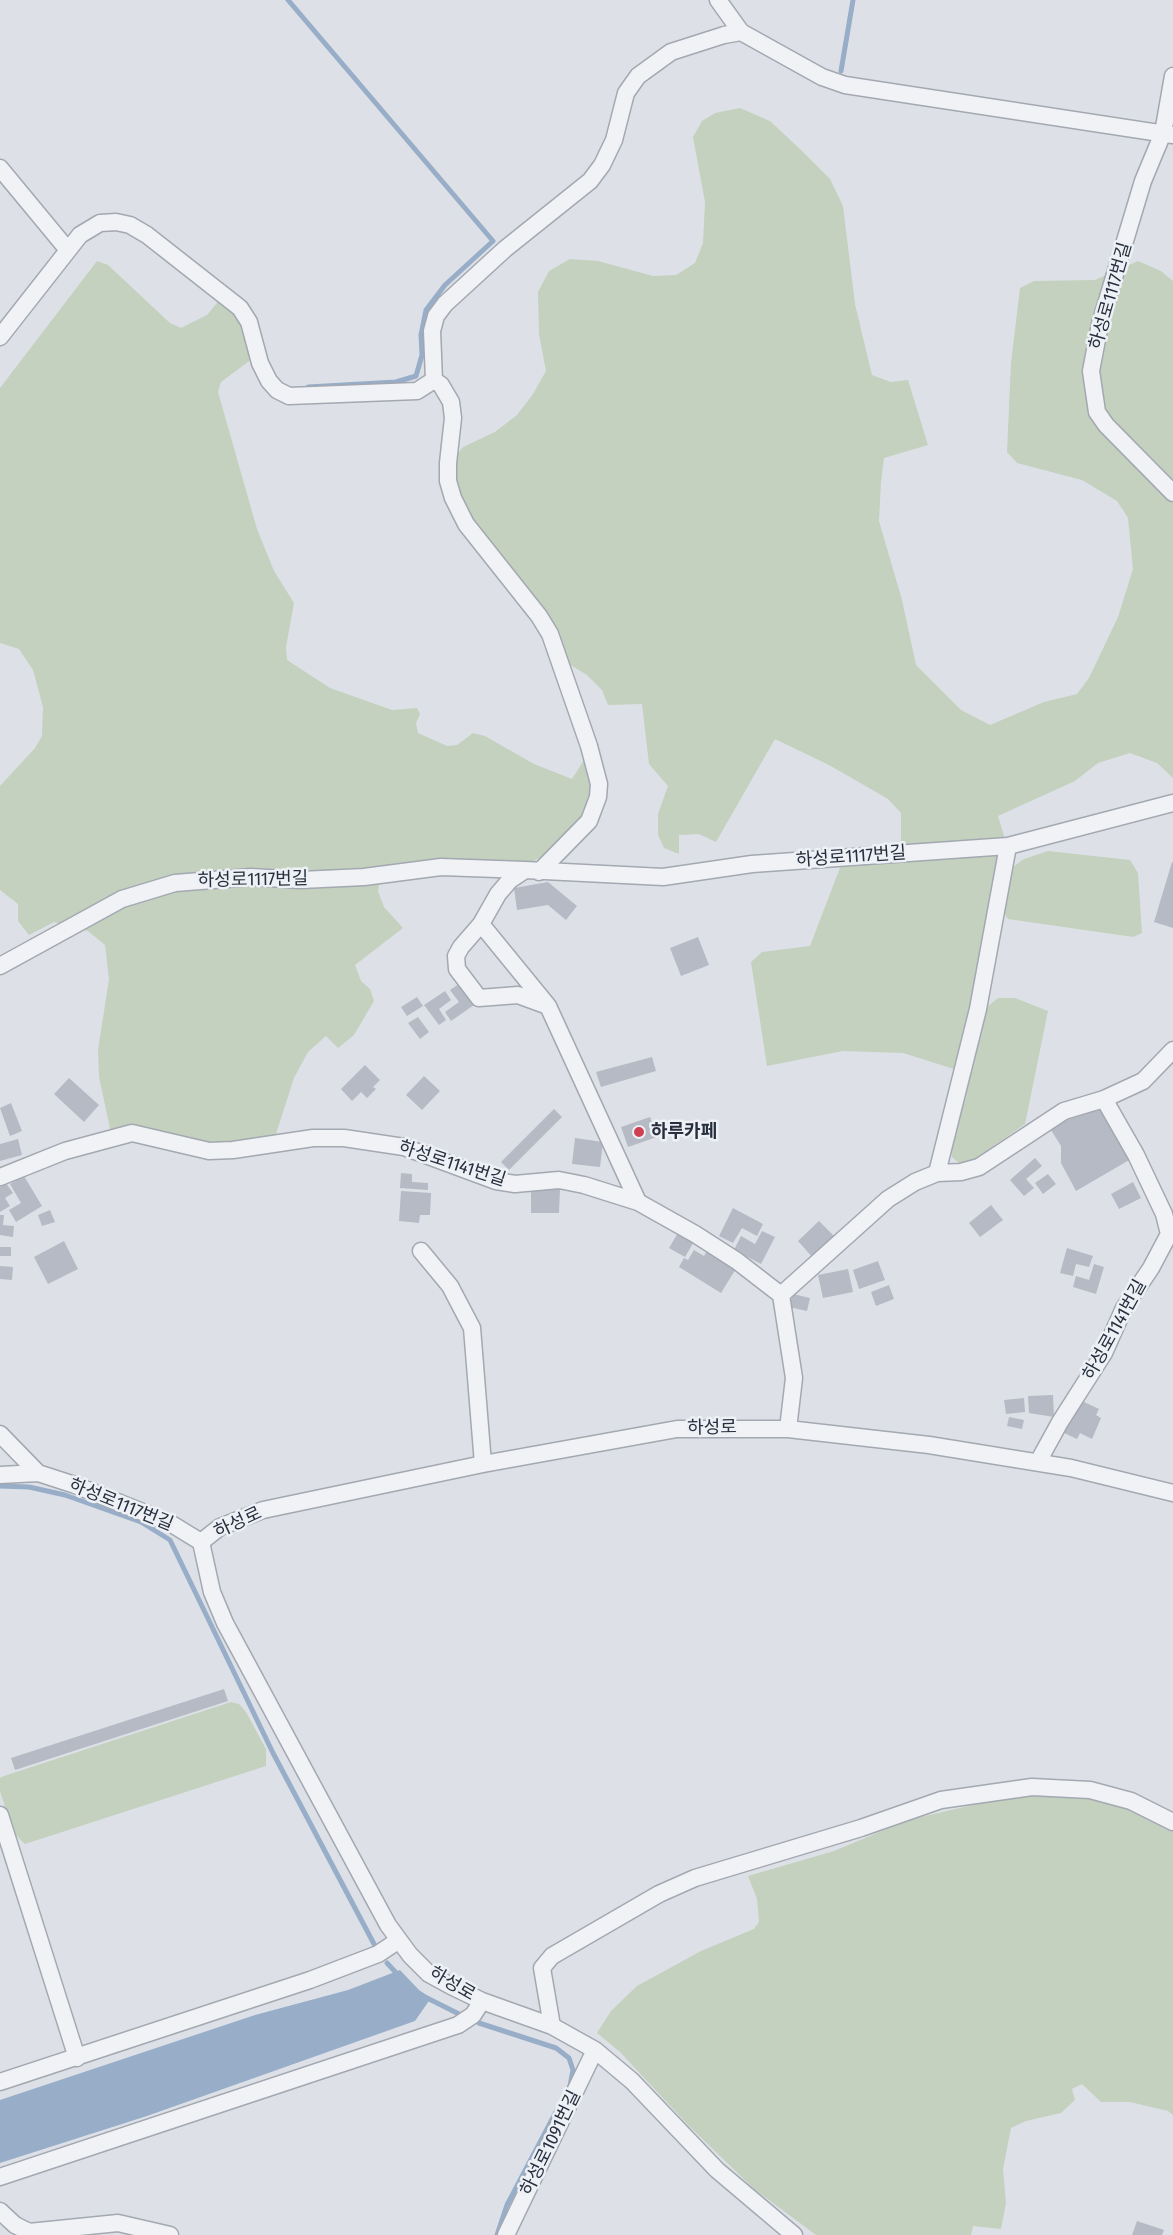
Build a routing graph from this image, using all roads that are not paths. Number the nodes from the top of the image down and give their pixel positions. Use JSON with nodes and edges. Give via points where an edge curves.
{"nodes":[{"id":1,"x":718,"y":0,"type":"edge"},
{"id":2,"x":741,"y":32,"type":"junction"},
{"id":3,"x":1173,"y":76,"type":"edge"},
{"id":4,"x":1168,"y":134,"type":"edge"},
{"id":5,"x":0,"y":168,"type":"edge"},
{"id":6,"x":67,"y":249,"type":"junction"},
{"id":7,"x":0,"y":337,"type":"edge"},
{"id":8,"x":434,"y":380,"type":"junction"},
{"id":9,"x":1173,"y":493,"type":"edge"},
{"id":10,"x":1173,"y":803,"type":"edge"},
{"id":11,"x":1008,"y":846,"type":"junction"},
{"id":12,"x":532,"y":871,"type":"junction"},
{"id":13,"x":481,"y":924,"type":"junction"},
{"id":14,"x":0,"y":966,"type":"edge"},
{"id":15,"x":548,"y":1006,"type":"junction"},
{"id":16,"x":1173,"y":1050,"type":"edge"},
{"id":17,"x":1104,"y":1099,"type":"junction"},
{"id":18,"x":936,"y":1173,"type":"junction"},
{"id":19,"x":0,"y":1178,"type":"edge"},
{"id":20,"x":638,"y":1202,"type":"junction"},
{"id":21,"x":421,"y":1251,"type":"dead end"},
{"id":22,"x":781,"y":1295,"type":"junction"},
{"id":23,"x":788,"y":1429,"type":"junction"},
{"id":24,"x":0,"y":1434,"type":"edge"},
{"id":25,"x":1038,"y":1462,"type":"junction"},
{"id":26,"x":483,"y":1464,"type":"junction"},
{"id":27,"x":38,"y":1473,"type":"junction"},
{"id":28,"x":0,"y":1475,"type":"edge"},
{"id":29,"x":1173,"y":1493,"type":"edge"},
{"id":30,"x":201,"y":1542,"type":"junction"},
{"id":31,"x":0,"y":1815,"type":"edge"},
{"id":32,"x":1173,"y":1822,"type":"edge"},
{"id":33,"x":399,"y":1940,"type":"junction"},
{"id":34,"x":482,"y":2001,"type":"junction"},
{"id":35,"x":552,"y":2026,"type":"junction"},
{"id":36,"x":595,"y":2050,"type":"junction"},
{"id":37,"x":77,"y":2058,"type":"junction"},
{"id":38,"x":0,"y":2082,"type":"edge"},
{"id":39,"x":0,"y":2177,"type":"edge"},
{"id":40,"x":0,"y":2211,"type":"edge"},
{"id":41,"x":170,"y":2235,"type":"edge"},
{"id":42,"x":506,"y":2235,"type":"edge"},
{"id":43,"x":794,"y":2235,"type":"edge"}],
"edges":[{"from":1,"to":2,"type":"street"},
{"from":2,"to":4,"type":"street","via":[[845,86]]},
{"from":2,"to":8,"type":"street","via":[[670,52],[638,76],[626,93],[614,140],[590,181],[463,286],[436,316],[432,331]]},
{"from":3,"to":4,"type":"street","name":"하성로1117번길"},
{"from":4,"to":9,"type":"street","name":"하성로1117번길","via":[[1143,181],[1100,324],[1091,371],[1097,412]]},
{"from":5,"to":6,"type":"street"},
{"from":6,"to":7,"type":"street","via":[[51,275]]},
{"from":6,"to":8,"type":"street","via":[[100,223],[130,225],[147,235],[240,308],[249,322],[268,381],[289,396],[417,390]]},
{"from":8,"to":12,"type":"street","via":[[451,402],[448,481],[453,498],[466,524],[550,634],[599,784],[589,821]]},
{"from":10,"to":11,"type":"street","name":"하성로1117번길"},
{"from":11,"to":12,"type":"street","name":"하성로1117번길","via":[[752,864],[663,877]]},
{"from":11,"to":18,"type":"street","via":[[978,1009]]},
{"from":12,"to":13,"type":"street","via":[[510,880]]},
{"from":12,"to":14,"type":"street","name":"하성로1117번길","via":[[441,867],[364,877],[175,883],[122,899]]},
{"from":13,"to":15,"type":"street"},
{"from":13,"to":15,"type":"street","via":[[456,956],[457,969],[479,998],[518,995]]},
{"from":15,"to":20,"type":"street"},
{"from":16,"to":17,"type":"street","via":[[1143,1081]]},
{"from":17,"to":18,"type":"street","via":[[1064,1111],[979,1167]]},
{"from":17,"to":25,"type":"street","name":"하성로1141번길","via":[[1136,1155],[1164,1214],[1169,1234]]},
{"from":18,"to":22,"type":"street","via":[[888,1199]]},
{"from":19,"to":20,"type":"street","name":"하성로1141번길","via":[[65,1151],[132,1133],[209,1150],[344,1138],[405,1147],[496,1181],[515,1184],[560,1180]]},
{"from":20,"to":22,"type":"street","name":"하성로1141번길","via":[[737,1261]]},
{"from":21,"to":26,"type":"street","via":[[450,1286],[472,1328]]},
{"from":22,"to":23,"type":"street","via":[[794,1378]]},
{"from":23,"to":25,"type":"street","name":"하성로"},
{"from":23,"to":26,"type":"street","name":"하성로","via":[[677,1429]]},
{"from":24,"to":27,"type":"street","name":"하성로1117번길"},
{"from":25,"to":29,"type":"street","name":"하성로"},
{"from":26,"to":30,"type":"street","name":"하성로","via":[[263,1510],[220,1527]]},
{"from":27,"to":28,"type":"street","name":"하성로1117번길"},
{"from":27,"to":30,"type":"street","name":"하성로1117번길","via":[[144,1511]]},
{"from":30,"to":33,"type":"street","name":"하성로","via":[[212,1592],[225,1623]]},
{"from":31,"to":37,"type":"street"},
{"from":32,"to":35,"type":"street","via":[[1131,1801],[1090,1790],[1032,1787],[941,1800],[695,1878],[659,1894],[552,1956],[542,1968]]},
{"from":33,"to":34,"type":"street","name":"하성로","via":[[429,1974]]},
{"from":33,"to":37,"type":"street","via":[[342,1969]]},
{"from":34,"to":35,"type":"street","name":"하성로"},
{"from":34,"to":39,"type":"street","via":[[473,2015],[458,2025]]},
{"from":35,"to":36,"type":"street","name":"하성로"},
{"from":36,"to":42,"type":"street","name":"하성로1091번길"},
{"from":36,"to":43,"type":"street","name":"하성로","via":[[632,2081],[717,2170]]},
{"from":37,"to":38,"type":"street"},
{"from":40,"to":41,"type":"street","via":[[15,2226],[29,2232],[118,2223]]}]}
